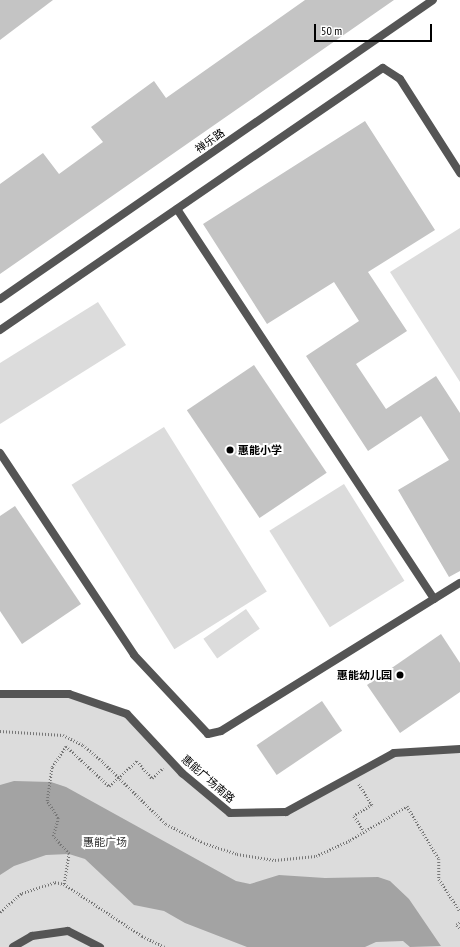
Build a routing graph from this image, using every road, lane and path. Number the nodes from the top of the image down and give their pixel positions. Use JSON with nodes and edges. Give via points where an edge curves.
{"nodes":[{"id":1,"x":433,"y":0,"type":"edge"},
{"id":2,"x":460,"y":173,"type":"edge"},
{"id":3,"x":177,"y":209,"type":"junction"},
{"id":4,"x":0,"y":299,"type":"edge"},
{"id":5,"x":0,"y":330,"type":"edge"},
{"id":6,"x":0,"y":453,"type":"edge"},
{"id":7,"x":460,"y":583,"type":"edge"},
{"id":8,"x":434,"y":599,"type":"junction"},
{"id":9,"x":0,"y":694,"type":"edge"},
{"id":10,"x":460,"y":749,"type":"edge"},
{"id":11,"x":171,"y":761,"type":"junction"},
{"id":12,"x":354,"y":775,"type":"junction"},
{"id":13,"x":364,"y":831,"type":"dead end"},
{"id":14,"x":64,"y":884,"type":"junction"},
{"id":15,"x":0,"y":912,"type":"edge"},
{"id":16,"x":460,"y":923,"type":"edge"},
{"id":17,"x":460,"y":929,"type":"edge"},
{"id":18,"x":13,"y":947,"type":"edge"},
{"id":19,"x":100,"y":947,"type":"edge"},
{"id":20,"x":165,"y":947,"type":"edge"}],
"edges":[{"from":1,"to":4,"type":"street","name":"禅乐路"},
{"from":2,"to":3,"type":"street","via":[[400,79],[383,68]]},
{"from":3,"to":5,"type":"street"},
{"from":3,"to":8,"type":"street"},
{"from":6,"to":8,"type":"street","via":[[134,655],[208,734],[221,732]]},
{"from":7,"to":8,"type":"street"},
{"from":9,"to":11,"type":"street","name":"惠能广场南路","via":[[69,694],[128,714]]},
{"from":10,"to":12,"type":"street","name":"惠能广场南路","via":[[394,753]]},
{"from":11,"to":12,"type":"street","name":"惠能广场南路","via":[[230,813],[286,812]]},
{"from":11,"to":14,"type":"path","via":[[152,778],[137,761],[109,786],[66,746],[52,767],[47,801],[58,818],[53,836],[69,854]]},
{"from":12,"to":13,"type":"path","via":[[372,805],[354,816]]},
{"from":14,"to":15,"type":"path","via":[[55,882],[22,893]]},
{"from":14,"to":20,"type":"path","via":[[142,936]]},
{"from":16,"to":17,"type":"path","via":[[457,925]]},
{"from":18,"to":19,"type":"street","via":[[32,936],[68,931]]}]}
